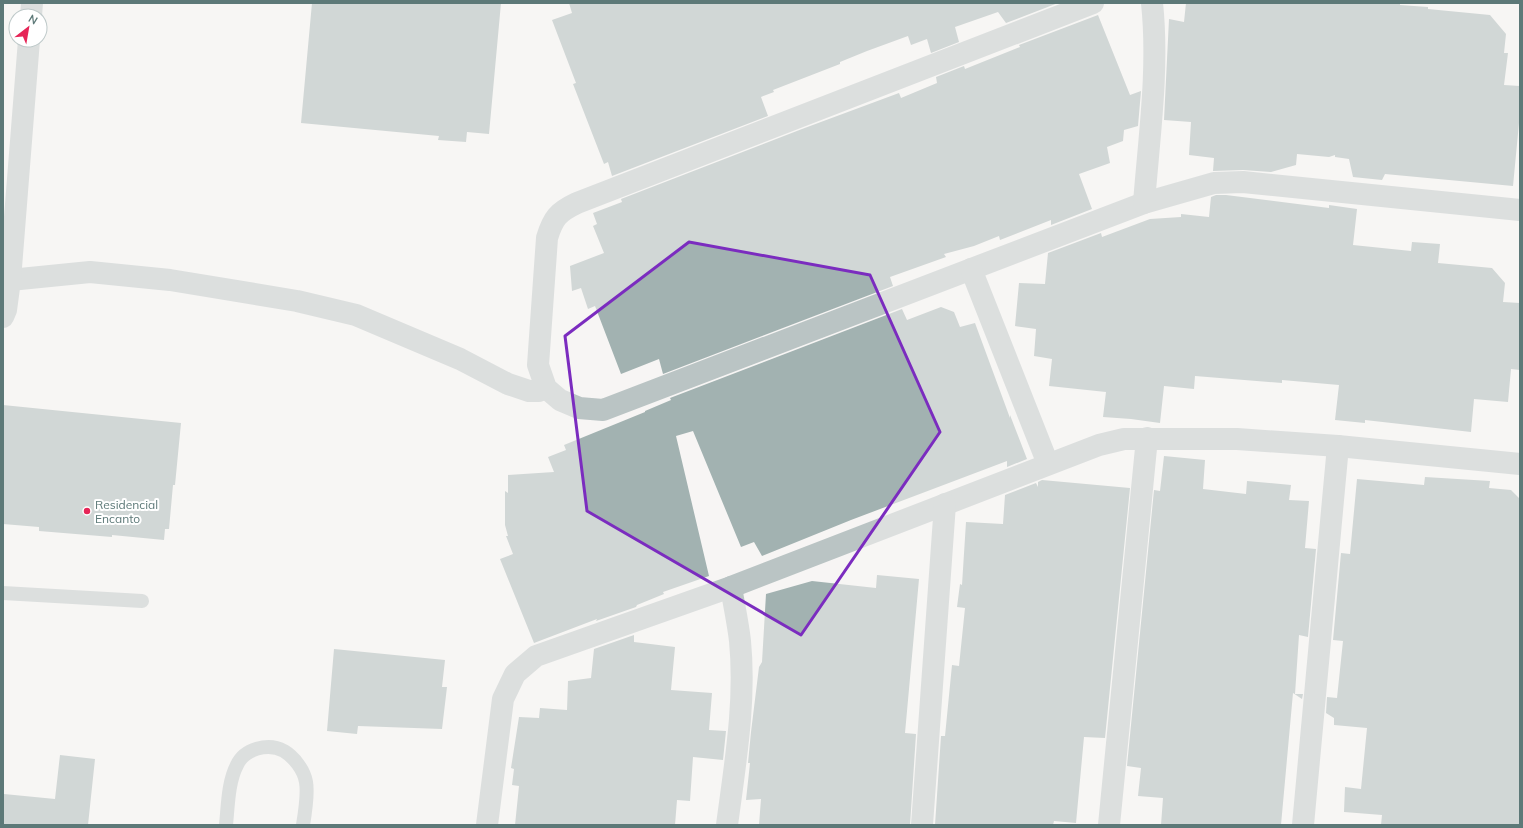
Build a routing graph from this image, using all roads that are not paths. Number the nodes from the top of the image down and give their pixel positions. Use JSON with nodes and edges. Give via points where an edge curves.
{"nodes":[{"id":1,"x":1152,"y":3,"type":"edge"},
{"id":2,"x":1083,"y":5,"type":"edge"},
{"id":3,"x":28,"y":48,"type":"edge"},
{"id":4,"x":1144,"y":203,"type":"junction"},
{"id":5,"x":1520,"y":210,"type":"edge"},
{"id":6,"x":971,"y":269,"type":"junction"},
{"id":7,"x":10,"y":280,"type":"junction"},
{"id":8,"x":3,"y":317,"type":"edge"},
{"id":9,"x":546,"y":388,"type":"junction"},
{"id":10,"x":1147,"y":438,"type":"junction"},
{"id":11,"x":1338,"y":446,"type":"junction"},
{"id":12,"x":1048,"y":464,"type":"junction"},
{"id":13,"x":1520,"y":464,"type":"edge"},
{"id":14,"x":945,"y":504,"type":"junction"},
{"id":15,"x":731,"y":587,"type":"junction"},
{"id":16,"x":3,"y":593,"type":"edge"},
{"id":17,"x":142,"y":601,"type":"dead end"},
{"id":18,"x":226,"y":825,"type":"edge"},
{"id":19,"x":303,"y":825,"type":"edge"},
{"id":20,"x":487,"y":825,"type":"edge"},
{"id":21,"x":727,"y":825,"type":"edge"},
{"id":22,"x":922,"y":825,"type":"edge"},
{"id":23,"x":1109,"y":825,"type":"edge"},
{"id":24,"x":1303,"y":825,"type":"edge"}],
"edges":[{"from":1,"to":4,"type":"street","via":[[1155,29],[1153,80]]},
{"from":2,"to":9,"type":"street","via":[[563,210],[550,226],[547,238],[538,365]]},
{"from":3,"to":7,"type":"street"},
{"from":4,"to":5,"type":"street","via":[[1214,183],[1243,182]]},
{"from":4,"to":6,"type":"street"},
{"from":6,"to":9,"type":"street","via":[[603,410],[579,408],[560,400]]},
{"from":6,"to":12,"type":"street"},
{"from":7,"to":8,"type":"street"},
{"from":7,"to":9,"type":"street","via":[[90,272],[170,280],[297,301],[356,315],[460,359],[508,384],[529,391]]},
{"from":10,"to":11,"type":"street","via":[[1237,439]]},
{"from":10,"to":12,"type":"street","via":[[1124,438]]},
{"from":10,"to":23,"type":"street"},
{"from":11,"to":13,"type":"street"},
{"from":11,"to":24,"type":"street"},
{"from":12,"to":14,"type":"street"},
{"from":14,"to":15,"type":"street"},
{"from":14,"to":22,"type":"street"},
{"from":15,"to":20,"type":"street","via":[[536,656],[515,674],[503,699]]},
{"from":15,"to":21,"type":"street","via":[[740,641],[742,683],[741,712]]},
{"from":16,"to":17,"type":"lane"},
{"from":18,"to":19,"type":"lane","via":[[230,790],[237,764],[250,750],[267,747],[283,751],[298,764],[306,782]]}]}
